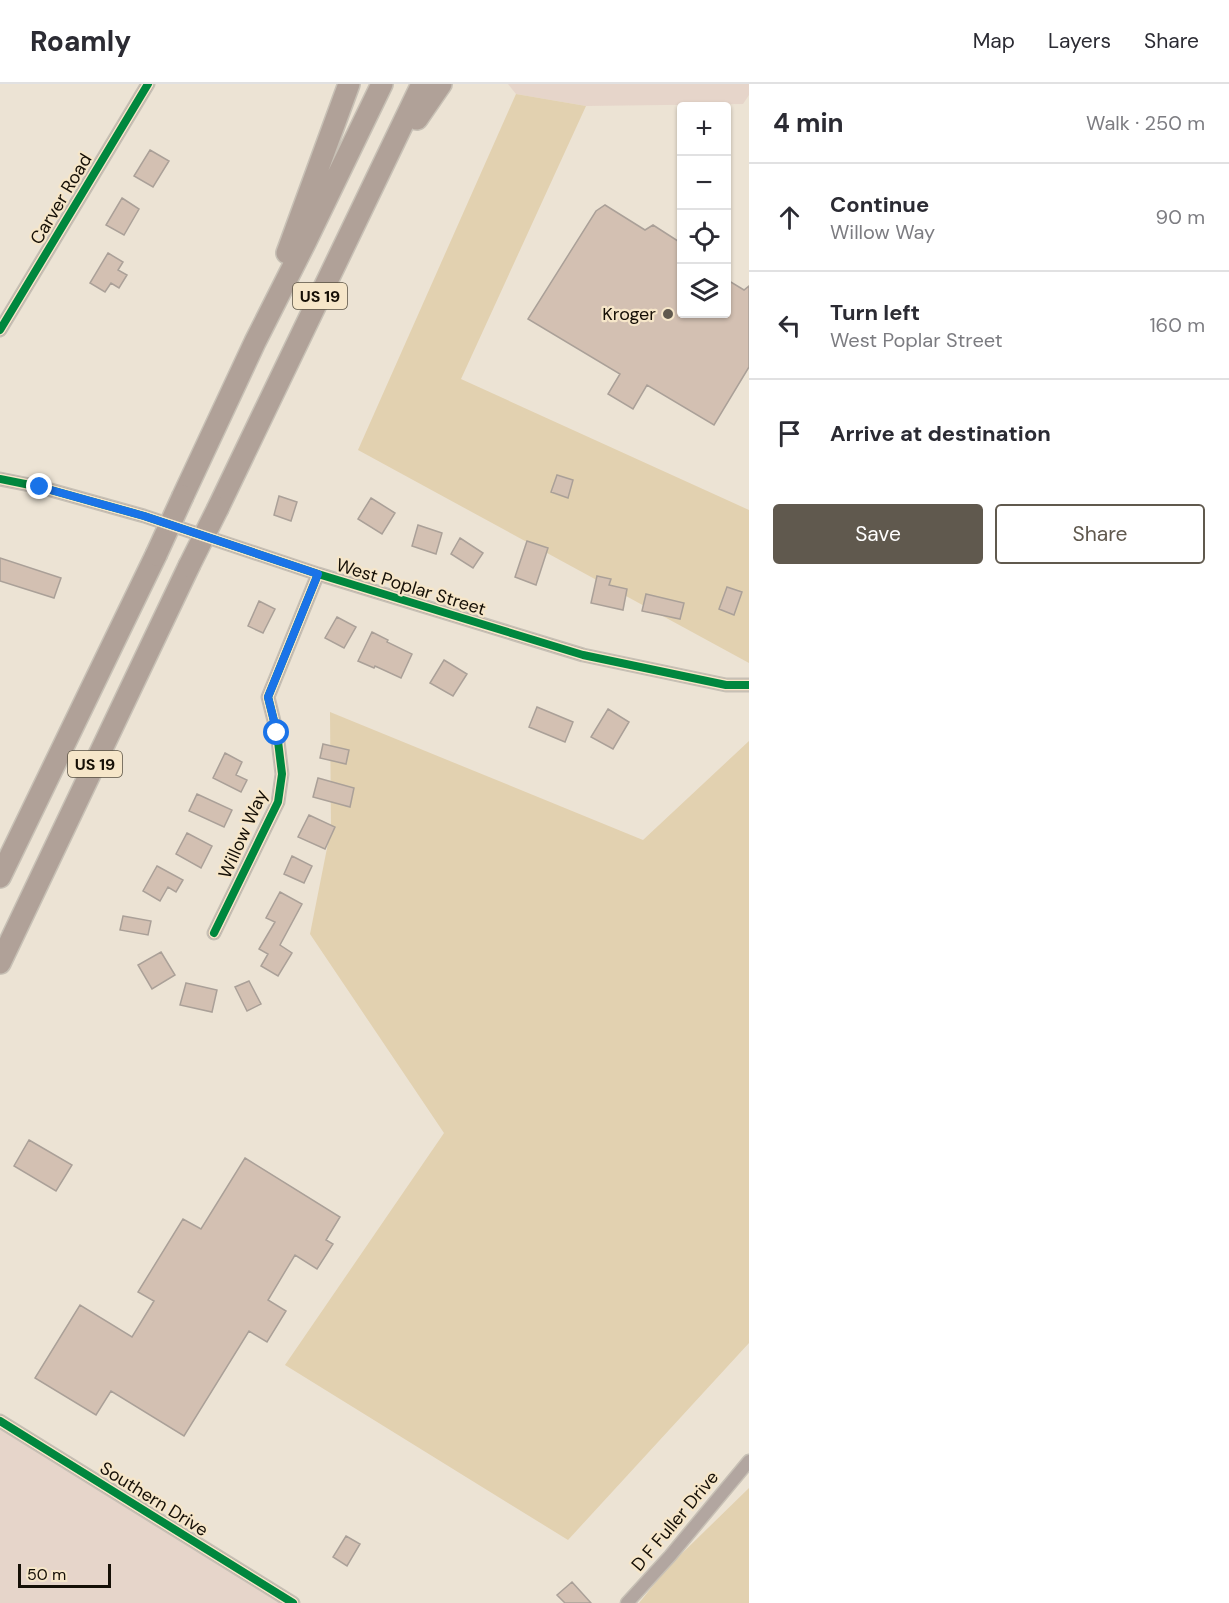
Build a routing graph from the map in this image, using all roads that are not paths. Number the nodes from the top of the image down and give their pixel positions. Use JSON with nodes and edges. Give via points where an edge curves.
{"nodes":[{"id":1,"x":148,"y":84,"type":"edge"},
{"id":2,"x":349,"y":84,"type":"edge"},
{"id":3,"x":382,"y":84,"type":"edge"},
{"id":4,"x":422,"y":84,"type":"edge"},
{"id":5,"x":441,"y":84,"type":"edge"},
{"id":6,"x":382,"y":168,"type":"junction"},
{"id":7,"x":0,"y":330,"type":"edge"},
{"id":8,"x":255,"y":342,"type":"junction"},
{"id":9,"x":0,"y":479,"type":"edge"},
{"id":10,"x":318,"y":574,"type":"junction"},
{"id":11,"x":749,"y":685,"type":"edge"},
{"id":12,"x":0,"y":877,"type":"edge"},
{"id":13,"x":214,"y":933,"type":"dead end"},
{"id":14,"x":0,"y":963,"type":"edge"},
{"id":15,"x":0,"y":1421,"type":"edge"},
{"id":16,"x":749,"y":1461,"type":"edge"},
{"id":17,"x":292,"y":1603,"type":"edge"},
{"id":18,"x":627,"y":1603,"type":"edge"}],
"edges":[{"from":1,"to":7,"type":"street","name":"Carver Road"},
{"from":2,"to":8,"type":"highway"},
{"from":3,"to":8,"type":"highway","number":"US 19"},
{"from":4,"to":6,"type":"highway","number":"US 19"},
{"from":5,"to":6,"type":"highway"},
{"from":6,"to":14,"type":"highway","number":"US 19","bridge":true},
{"from":8,"to":12,"type":"highway","number":"US 19","bridge":true},
{"from":9,"to":10,"type":"street","name":"West Poplar Street","via":[[144,516]]},
{"from":10,"to":11,"type":"street","name":"West Poplar Street","via":[[583,655],[726,685]]},
{"from":10,"to":13,"type":"street","name":"Willow Way","via":[[268,697],[282,774],[278,802]]},
{"from":15,"to":17,"type":"street","name":"Southern Drive"},
{"from":16,"to":18,"type":"street","name":"D F Fuller Drive"}]}
